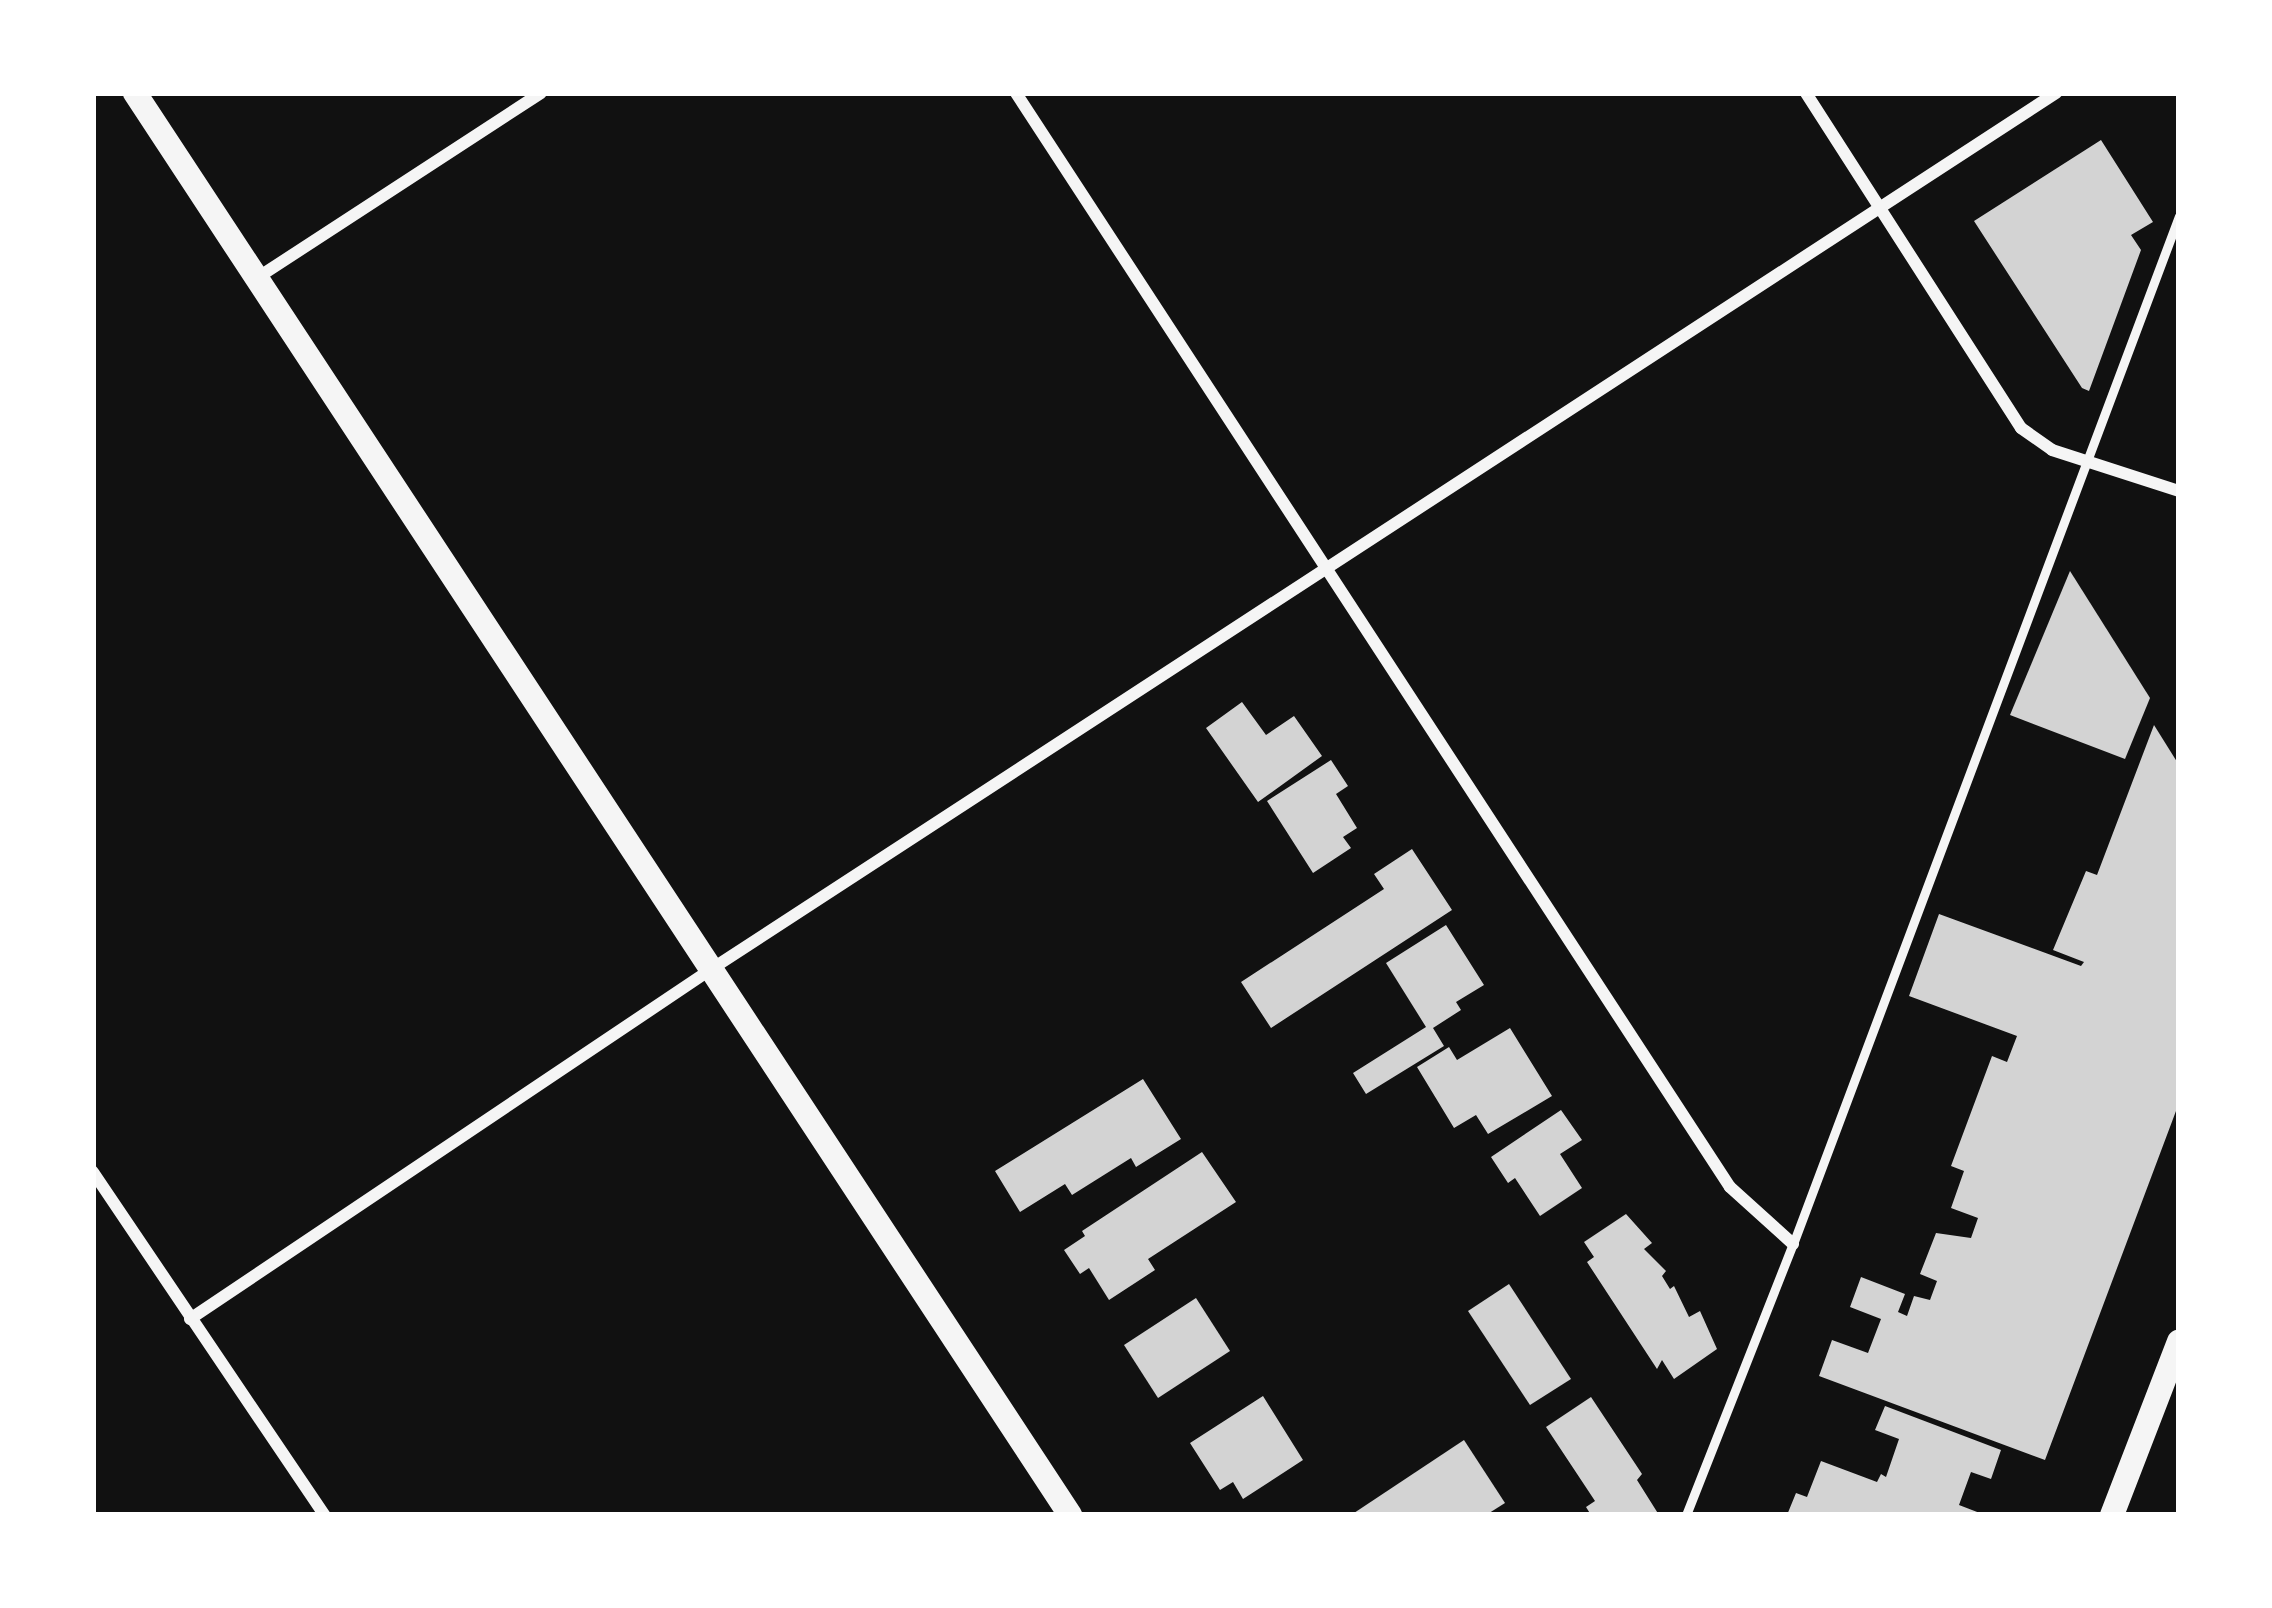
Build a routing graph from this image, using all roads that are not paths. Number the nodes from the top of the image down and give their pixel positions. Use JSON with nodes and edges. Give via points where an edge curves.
{"nodes":[{"id":1,"x":135,"y":93,"type":"edge"},
{"id":2,"x":541,"y":93,"type":"edge"},
{"id":3,"x":1016,"y":93,"type":"edge"},
{"id":4,"x":1806,"y":93,"type":"edge"},
{"id":5,"x":2056,"y":93,"type":"edge"},
{"id":6,"x":1882,"y":209,"type":"junction"},
{"id":7,"x":2179,"y":216,"type":"edge"},
{"id":8,"x":256,"y":278,"type":"junction"},
{"id":9,"x":2088,"y":462,"type":"junction"},
{"id":10,"x":2179,"y":491,"type":"edge"},
{"id":11,"x":1326,"y":571,"type":"junction"},
{"id":12,"x":710,"y":970,"type":"junction"},
{"id":13,"x":93,"y":1172,"type":"edge"},
{"id":14,"x":1793,"y":1244,"type":"junction"},
{"id":15,"x":190,"y":1319,"type":"junction"},
{"id":16,"x":2179,"y":1340,"type":"edge"},
{"id":17,"x":324,"y":1515,"type":"edge"},
{"id":18,"x":1070,"y":1515,"type":"edge"},
{"id":19,"x":1686,"y":1515,"type":"edge"},
{"id":20,"x":2112,"y":1515,"type":"edge"}],
"edges":[{"from":1,"to":8,"type":"main road"},
{"from":2,"to":8,"type":"street"},
{"from":3,"to":11,"type":"street"},
{"from":4,"to":6,"type":"street"},
{"from":5,"to":6,"type":"street"},
{"from":6,"to":9,"type":"street","via":[[2021,428]]},
{"from":6,"to":11,"type":"street"},
{"from":7,"to":9,"type":"lane"},
{"from":8,"to":12,"type":"main road"},
{"from":9,"to":10,"type":"street"},
{"from":9,"to":14,"type":"lane"},
{"from":11,"to":12,"type":"street"},
{"from":11,"to":14,"type":"street","via":[[1730,1187]]},
{"from":12,"to":15,"type":"street"},
{"from":12,"to":18,"type":"main road"},
{"from":13,"to":15,"type":"street"},
{"from":14,"to":19,"type":"lane"},
{"from":15,"to":17,"type":"street"},
{"from":16,"to":20,"type":"main road"}]}
